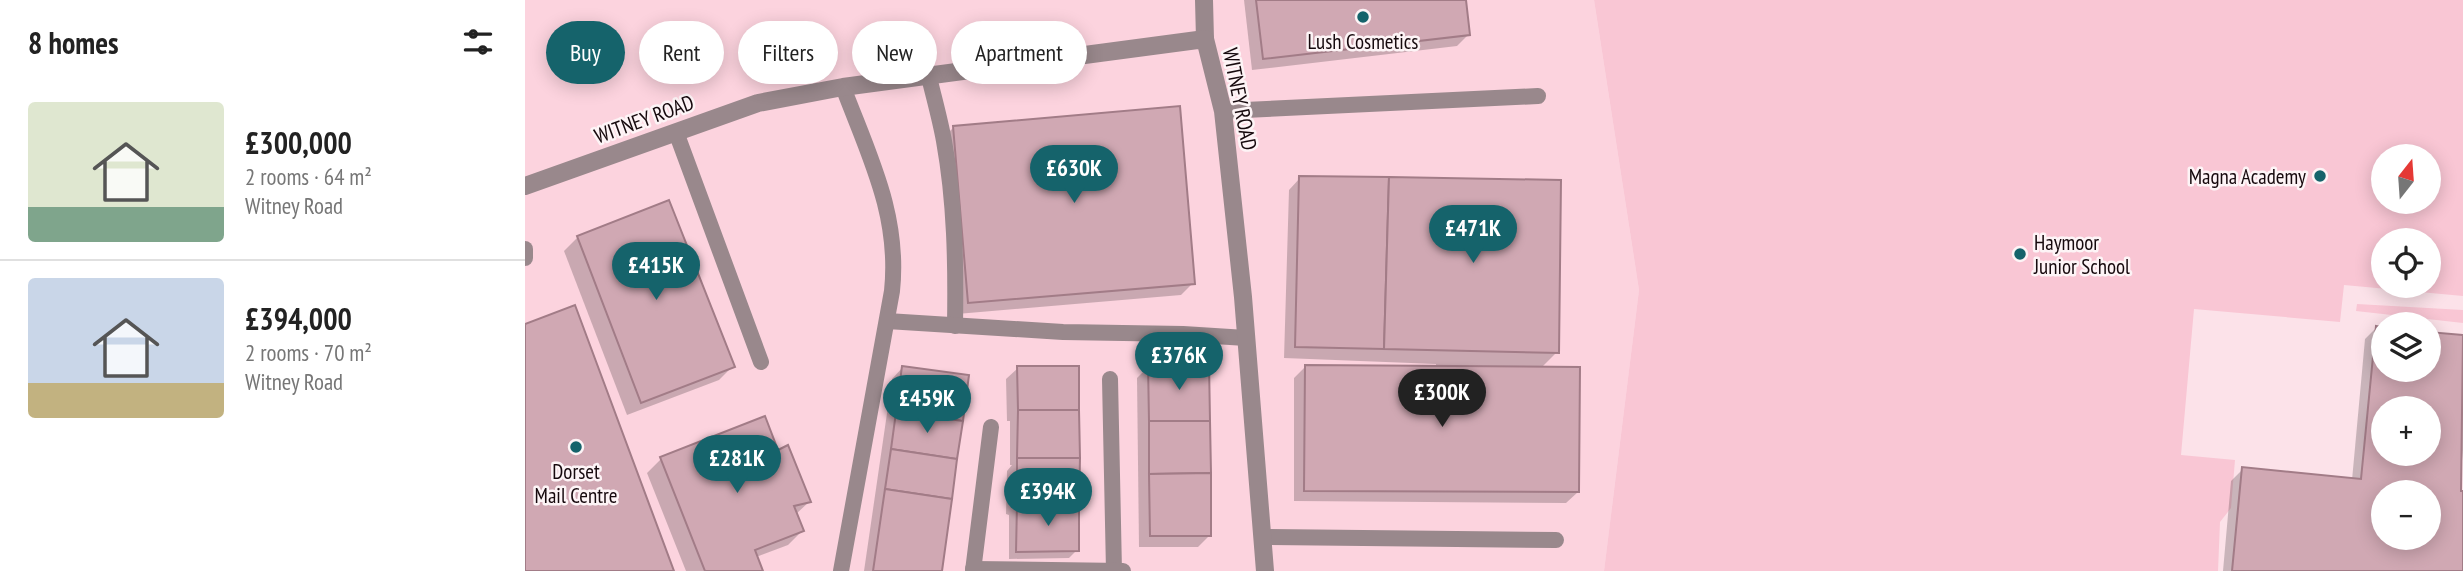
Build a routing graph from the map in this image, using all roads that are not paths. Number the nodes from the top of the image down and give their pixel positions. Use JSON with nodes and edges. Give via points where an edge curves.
{"nodes":[{"id":1,"x":1204,"y":0,"type":"edge"},
{"id":2,"x":1205,"y":39,"type":"junction"},
{"id":3,"x":937,"y":76,"type":"edge"},
{"id":4,"x":869,"y":84,"type":"edge"},
{"id":5,"x":931,"y":84,"type":"edge"},
{"id":6,"x":843,"y":87,"type":"junction"},
{"id":7,"x":1538,"y":96,"type":"dead end"},
{"id":8,"x":1223,"y":111,"type":"junction"},
{"id":9,"x":677,"y":132,"type":"junction"},
{"id":10,"x":525,"y":186,"type":"edge"},
{"id":11,"x":525,"y":249,"type":"edge"},
{"id":12,"x":525,"y":258,"type":"edge"},
{"id":13,"x":887,"y":321,"type":"junction"},
{"id":14,"x":955,"y":326,"type":"junction"},
{"id":15,"x":1246,"y":338,"type":"junction"},
{"id":16,"x":761,"y":362,"type":"dead end"},
{"id":17,"x":1110,"y":379,"type":"dead end"},
{"id":18,"x":991,"y":427,"type":"dead end"},
{"id":19,"x":1263,"y":537,"type":"junction"},
{"id":20,"x":1556,"y":540,"type":"dead end"},
{"id":21,"x":973,"y":570,"type":"edge"},
{"id":22,"x":841,"y":571,"type":"edge"},
{"id":23,"x":1114,"y":571,"type":"edge"},
{"id":24,"x":1123,"y":571,"type":"edge"},
{"id":25,"x":1265,"y":571,"type":"edge"}],
"edges":[{"from":1,"to":2,"type":"street"},
{"from":2,"to":3,"type":"street","name":"WITNEY ROAD"},
{"from":2,"to":8,"type":"street","name":"WITNEY ROAD"},
{"from":4,"to":6,"type":"street","name":"WITNEY ROAD"},
{"from":5,"to":14,"type":"lane","via":[[953,206]]},
{"from":6,"to":9,"type":"street","name":"WITNEY ROAD","via":[[758,103]]},
{"from":6,"to":13,"type":"lane","via":[[891,223],[895,264]]},
{"from":7,"to":8,"type":"lane"},
{"from":8,"to":15,"type":"street","name":"WITNEY ROAD"},
{"from":9,"to":10,"type":"street","name":"WITNEY ROAD"},
{"from":9,"to":16,"type":"lane"},
{"from":11,"to":12,"type":"lane"},
{"from":13,"to":14,"type":"lane"},
{"from":13,"to":22,"type":"lane"},
{"from":14,"to":15,"type":"lane"},
{"from":15,"to":19,"type":"street","name":"WITNEY ROAD"},
{"from":17,"to":23,"type":"lane"},
{"from":18,"to":21,"type":"lane"},
{"from":19,"to":20,"type":"lane"},
{"from":19,"to":25,"type":"street","name":"WITNEY ROAD"},
{"from":21,"to":23,"type":"lane"},
{"from":23,"to":24,"type":"lane"}]}
